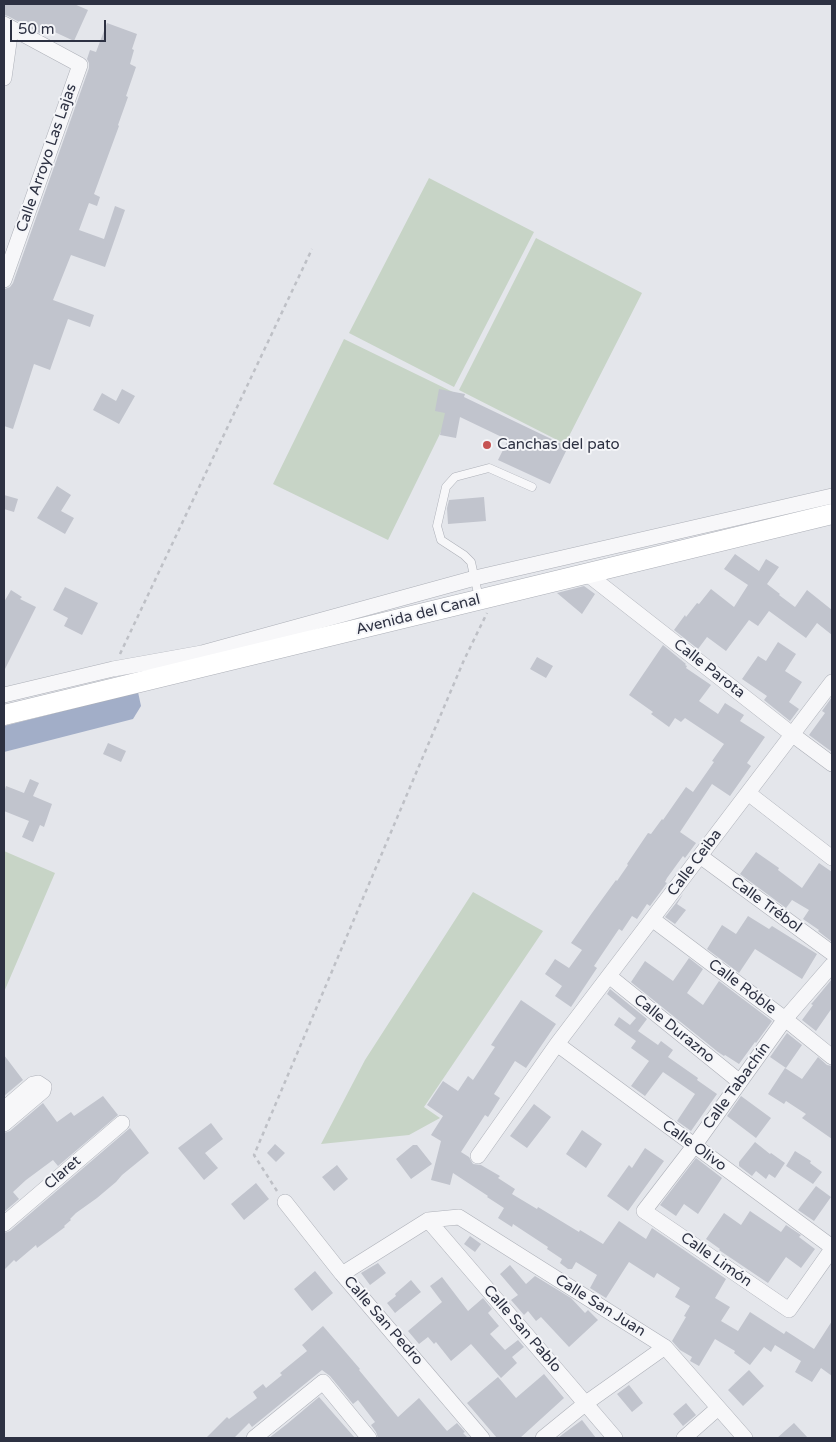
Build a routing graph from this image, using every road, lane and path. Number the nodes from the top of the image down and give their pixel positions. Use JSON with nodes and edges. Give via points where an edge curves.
{"nodes":[{"id":1,"x":7,"y":26,"type":"edge"},
{"id":2,"x":4,"y":78,"type":"edge"},
{"id":3,"x":312,"y":249,"type":"dead end"},
{"id":4,"x":4,"y":280,"type":"edge"},
{"id":5,"x":532,"y":487,"type":"dead end"},
{"id":6,"x":832,"y":496,"type":"edge"},
{"id":7,"x":832,"y":514,"type":"edge"},
{"id":8,"x":586,"y":573,"type":"junction"},
{"id":9,"x":482,"y":593,"type":"junction"},
{"id":10,"x":113,"y":669,"type":"junction"},
{"id":11,"x":832,"y":682,"type":"edge"},
{"id":12,"x":4,"y":695,"type":"edge"},
{"id":13,"x":4,"y":715,"type":"edge"},
{"id":14,"x":793,"y":735,"type":"junction"},
{"id":15,"x":832,"y":764,"type":"edge"},
{"id":16,"x":748,"y":793,"type":"junction"},
{"id":17,"x":700,"y":856,"type":"junction"},
{"id":18,"x":832,"y":858,"type":"edge"},
{"id":19,"x":652,"y":920,"type":"junction"},
{"id":20,"x":832,"y":953,"type":"edge"},
{"id":21,"x":832,"y":964,"type":"edge"},
{"id":22,"x":609,"y":976,"type":"junction"},
{"id":23,"x":785,"y":1020,"type":"junction"},
{"id":24,"x":557,"y":1044,"type":"junction"},
{"id":25,"x":832,"y":1057,"type":"edge"},
{"id":26,"x":740,"y":1082,"type":"junction"},
{"id":27,"x":4,"y":1109,"type":"edge"},
{"id":28,"x":122,"y":1122,"type":"dead end"},
{"id":29,"x":4,"y":1124,"type":"edge"},
{"id":30,"x":694,"y":1146,"type":"junction"},
{"id":31,"x":478,"y":1156,"type":"dead end"},
{"id":32,"x":285,"y":1202,"type":"joint"},
{"id":33,"x":644,"y":1210,"type":"joint"},
{"id":34,"x":428,"y":1220,"type":"junction"},
{"id":35,"x":4,"y":1224,"type":"edge"},
{"id":36,"x":832,"y":1248,"type":"edge"},
{"id":37,"x":342,"y":1274,"type":"junction"},
{"id":38,"x":664,"y":1347,"type":"junction"},
{"id":39,"x":586,"y":1403,"type":"junction"},
{"id":40,"x":718,"y":1408,"type":"junction"},
{"id":41,"x":254,"y":1438,"type":"edge"},
{"id":42,"x":369,"y":1438,"type":"edge"},
{"id":43,"x":482,"y":1438,"type":"edge"},
{"id":44,"x":543,"y":1438,"type":"edge"},
{"id":45,"x":616,"y":1438,"type":"edge"},
{"id":46,"x":684,"y":1438,"type":"edge"},
{"id":47,"x":745,"y":1438,"type":"edge"}],
"edges":[{"from":1,"to":2,"type":"street"},
{"from":1,"to":4,"type":"street","name":"Calle Arroyo Las Lajas","via":[[80,65]]},
{"from":3,"to":10,"type":"path"},
{"from":5,"to":9,"type":"lane","via":[[489,468],[455,477],[446,488],[437,526],[441,540],[470,562]]},
{"from":6,"to":9,"type":"street"},
{"from":7,"to":8,"type":"street","name":"Avenida del Canal"},
{"from":8,"to":9,"type":"street","name":"Avenida del Canal"},
{"from":8,"to":14,"type":"street","name":"Calle Parota"},
{"from":9,"to":10,"type":"street"},
{"from":9,"to":13,"type":"street","name":"Avenida del Canal"},
{"from":9,"to":32,"type":"path","via":[[464,660],[254,1155]]},
{"from":10,"to":12,"type":"street"},
{"from":11,"to":14,"type":"street","name":"Calle Ceiba"},
{"from":14,"to":15,"type":"street","name":"Calle Parota"},
{"from":14,"to":16,"type":"street","name":"Calle Ceiba"},
{"from":16,"to":17,"type":"street","name":"Calle Ceiba"},
{"from":16,"to":18,"type":"street"},
{"from":17,"to":19,"type":"street","name":"Calle Ceiba"},
{"from":17,"to":20,"type":"street","name":"Calle Trébol"},
{"from":19,"to":22,"type":"street","name":"Calle Ceiba"},
{"from":19,"to":23,"type":"street","name":"Calle Róble"},
{"from":21,"to":23,"type":"street","name":"Calle Tabachín"},
{"from":22,"to":24,"type":"street","name":"Calle Ceiba"},
{"from":22,"to":26,"type":"street","name":"Calle Durazno"},
{"from":23,"to":25,"type":"street","name":"Calle Róble"},
{"from":23,"to":26,"type":"street","name":"Calle Tabachín"},
{"from":24,"to":30,"type":"street","name":"Calle Olivo"},
{"from":24,"to":31,"type":"street","name":"Calle Ceiba"},
{"from":26,"to":30,"type":"street","name":"Calle Tabachín"},
{"from":27,"to":29,"type":"street","via":[[33,1084],[44,1087]]},
{"from":28,"to":35,"type":"street","name":"Claret"},
{"from":30,"to":33,"type":"street","name":"Calle Tabachín"},
{"from":30,"to":36,"type":"street","name":"Calle Olivo"},
{"from":32,"to":37,"type":"street","name":"Calle San Pedro"},
{"from":33,"to":36,"type":"street","name":"Calle Limón","via":[[789,1310]]},
{"from":34,"to":37,"type":"street"},
{"from":34,"to":38,"type":"street","name":"Calle San Juan","via":[[459,1217]]},
{"from":34,"to":39,"type":"street","name":"Calle San Pablo"},
{"from":37,"to":43,"type":"street","name":"Calle San Pedro"},
{"from":38,"to":39,"type":"street"},
{"from":38,"to":40,"type":"street","name":"Calle San Juan"},
{"from":39,"to":44,"type":"street"},
{"from":39,"to":45,"type":"street","name":"Calle San Pablo"},
{"from":40,"to":46,"type":"street"},
{"from":40,"to":47,"type":"street","name":"Calle San Juan"},
{"from":41,"to":42,"type":"street","via":[[323,1382]]}]}
